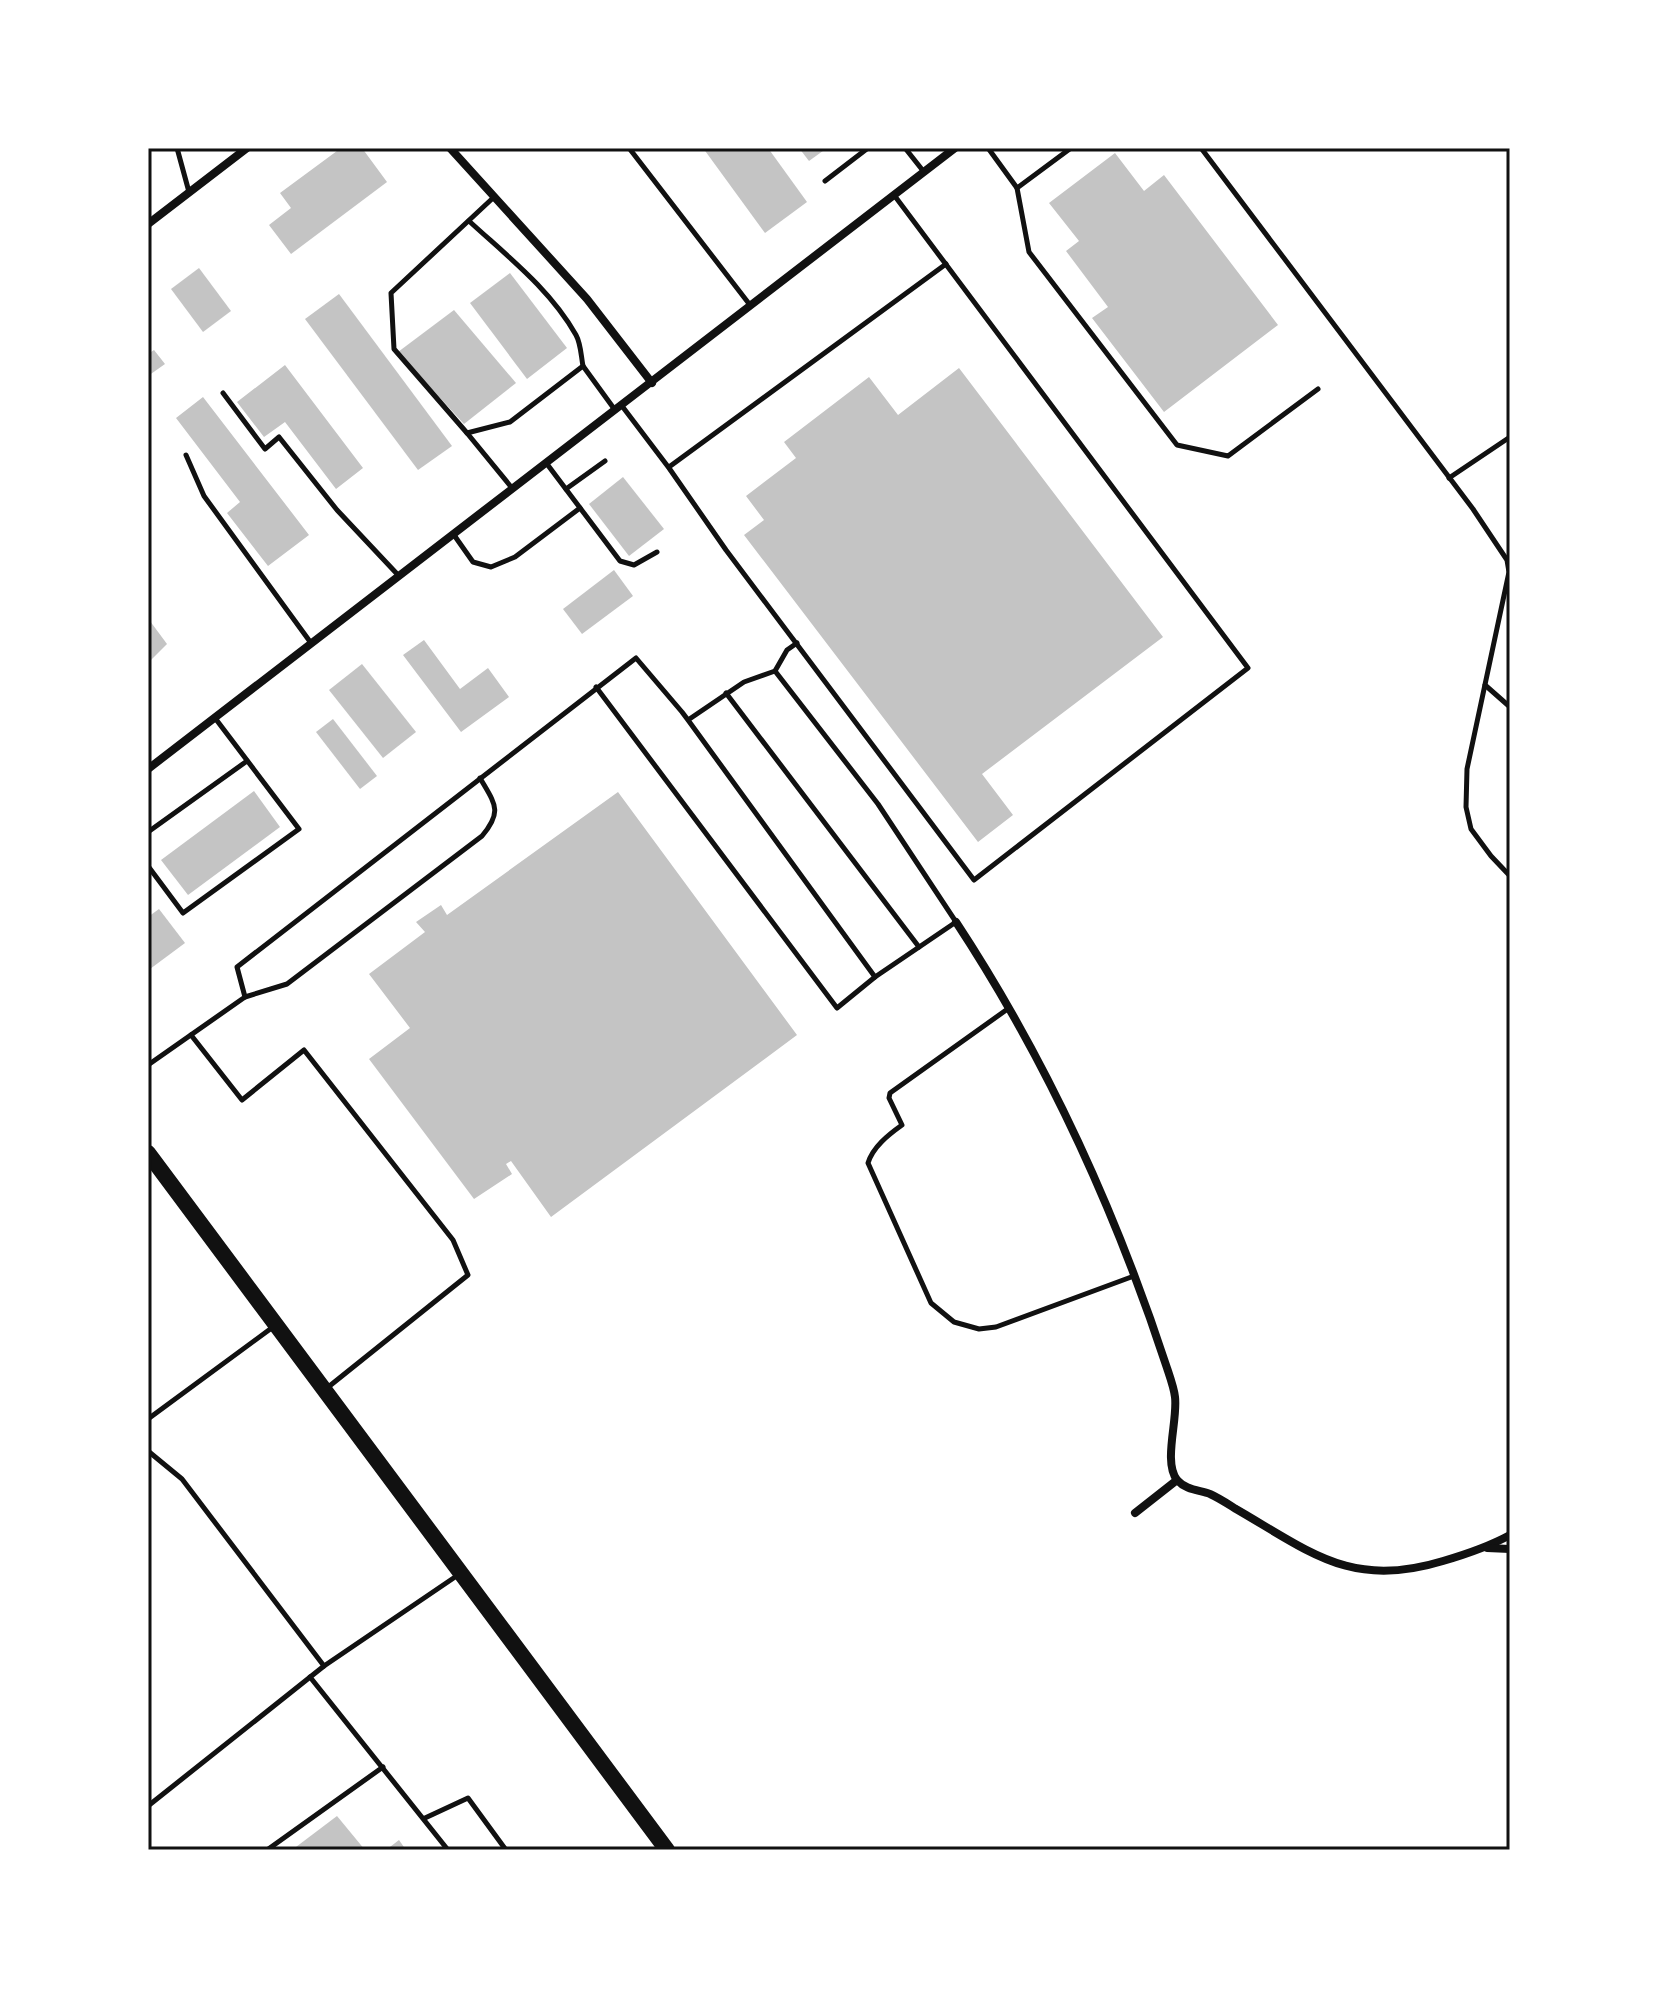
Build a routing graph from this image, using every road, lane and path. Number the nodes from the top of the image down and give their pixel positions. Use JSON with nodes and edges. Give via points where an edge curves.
{"nodes":[{"id":1,"x":177,"y":148,"type":"edge"},
{"id":2,"x":247,"y":148,"type":"edge"},
{"id":3,"x":450,"y":148,"type":"edge"},
{"id":4,"x":629,"y":148,"type":"edge"},
{"id":5,"x":868,"y":148,"type":"edge"},
{"id":6,"x":905,"y":148,"type":"edge"},
{"id":7,"x":955,"y":148,"type":"edge"},
{"id":8,"x":988,"y":148,"type":"edge"},
{"id":9,"x":1071,"y":148,"type":"edge"},
{"id":10,"x":1201,"y":148,"type":"edge"},
{"id":11,"x":924,"y":172,"type":"junction"},
{"id":12,"x":825,"y":181,"type":"dead end"},
{"id":13,"x":1017,"y":188,"type":"junction"},
{"id":14,"x":190,"y":193,"type":"junction"},
{"id":15,"x":894,"y":195,"type":"junction"},
{"id":16,"x":494,"y":197,"type":"junction"},
{"id":17,"x":469,"y":221,"type":"junction"},
{"id":18,"x":148,"y":224,"type":"edge"},
{"id":19,"x":946,"y":264,"type":"junction"},
{"id":20,"x":751,"y":306,"type":"junction"},
{"id":21,"x":583,"y":366,"type":"junction"},
{"id":22,"x":652,"y":383,"type":"junction"},
{"id":23,"x":1318,"y":389,"type":"dead end"},
{"id":24,"x":223,"y":393,"type":"dead end"},
{"id":25,"x":619,"y":409,"type":"junction"},
{"id":26,"x":467,"y":433,"type":"junction"},
{"id":27,"x":1510,"y":437,"type":"edge"},
{"id":28,"x":186,"y":455,"type":"dead end"},
{"id":29,"x":605,"y":461,"type":"dead end"},
{"id":30,"x":547,"y":464,"type":"junction"},
{"id":31,"x":669,"y":468,"type":"junction"},
{"id":32,"x":1449,"y":478,"type":"junction"},
{"id":33,"x":514,"y":489,"type":"junction"},
{"id":34,"x":566,"y":489,"type":"junction"},
{"id":35,"x":580,"y":508,"type":"junction"},
{"id":36,"x":454,"y":535,"type":"junction"},
{"id":37,"x":657,"y":552,"type":"dead end"},
{"id":38,"x":400,"y":577,"type":"junction"},
{"id":39,"x":797,"y":643,"type":"junction"},
{"id":40,"x":312,"y":644,"type":"junction"},
{"id":41,"x":775,"y":671,"type":"junction"},
{"id":42,"x":1485,"y":685,"type":"junction"},
{"id":43,"x":596,"y":687,"type":"junction"},
{"id":44,"x":726,"y":693,"type":"junction"},
{"id":45,"x":1510,"y":707,"type":"edge"},
{"id":46,"x":215,"y":718,"type":"junction"},
{"id":47,"x":688,"y":720,"type":"junction"},
{"id":48,"x":247,"y":761,"type":"junction"},
{"id":49,"x":148,"y":769,"type":"edge"},
{"id":50,"x":480,"y":778,"type":"junction"},
{"id":51,"x":148,"y":832,"type":"edge"},
{"id":52,"x":148,"y":866,"type":"edge"},
{"id":53,"x":1510,"y":876,"type":"edge"},
{"id":54,"x":956,"y":922,"type":"junction"},
{"id":55,"x":919,"y":947,"type":"junction"},
{"id":56,"x":875,"y":977,"type":"junction"},
{"id":57,"x":245,"y":997,"type":"junction"},
{"id":58,"x":1009,"y":1008,"type":"junction"},
{"id":59,"x":191,"y":1035,"type":"junction"},
{"id":60,"x":148,"y":1065,"type":"edge"},
{"id":61,"x":148,"y":1153,"type":"edge"},
{"id":62,"x":1134,"y":1276,"type":"junction"},
{"id":63,"x":275,"y":1326,"type":"junction"},
{"id":64,"x":323,"y":1391,"type":"junction"},
{"id":65,"x":148,"y":1419,"type":"edge"},
{"id":66,"x":148,"y":1451,"type":"edge"},
{"id":67,"x":1177,"y":1480,"type":"junction"},
{"id":68,"x":1135,"y":1513,"type":"dead end"},
{"id":69,"x":1510,"y":1535,"type":"edge"},
{"id":70,"x":1486,"y":1548,"type":"junction"},
{"id":71,"x":1510,"y":1549,"type":"edge"},
{"id":72,"x":462,"y":1572,"type":"junction"},
{"id":73,"x":324,"y":1666,"type":"junction"},
{"id":74,"x":310,"y":1677,"type":"junction"},
{"id":75,"x":383,"y":1767,"type":"junction"},
{"id":76,"x":148,"y":1806,"type":"edge"},
{"id":77,"x":425,"y":1818,"type":"junction"},
{"id":78,"x":267,"y":1850,"type":"edge"},
{"id":79,"x":448,"y":1850,"type":"edge"},
{"id":80,"x":506,"y":1850,"type":"edge"},
{"id":81,"x":667,"y":1850,"type":"edge"}],
"edges":[{"from":1,"to":14,"type":"lane"},
{"from":2,"to":14,"type":"street"},
{"from":3,"to":16,"type":"street"},
{"from":4,"to":20,"type":"lane"},
{"from":5,"to":12,"type":"lane"},
{"from":6,"to":11,"type":"lane"},
{"from":7,"to":11,"type":"street"},
{"from":8,"to":13,"type":"lane"},
{"from":9,"to":13,"type":"lane"},
{"from":10,"to":32,"type":"lane"},
{"from":11,"to":15,"type":"street"},
{"from":13,"to":23,"type":"lane","via":[[1029,252],[1177,445],[1228,456]]},
{"from":14,"to":18,"type":"street"},
{"from":15,"to":19,"type":"lane"},
{"from":15,"to":20,"type":"street"},
{"from":16,"to":17,"type":"lane"},
{"from":16,"to":22,"type":"street","via":[[587,299]]},
{"from":17,"to":21,"type":"lane","via":[[530,274],[578,338]]},
{"from":17,"to":26,"type":"lane","via":[[391,293],[394,349]]},
{"from":19,"to":31,"type":"lane"},
{"from":19,"to":39,"type":"lane","via":[[1248,668],[974,880]]},
{"from":20,"to":22,"type":"street"},
{"from":21,"to":25,"type":"lane"},
{"from":21,"to":26,"type":"lane","via":[[510,422]]},
{"from":22,"to":25,"type":"street"},
{"from":24,"to":38,"type":"lane","via":[[265,449],[279,437]]},
{"from":25,"to":30,"type":"street"},
{"from":25,"to":31,"type":"lane"},
{"from":26,"to":33,"type":"lane"},
{"from":27,"to":32,"type":"lane"},
{"from":28,"to":40,"type":"lane","via":[[204,496]]},
{"from":29,"to":34,"type":"lane"},
{"from":30,"to":33,"type":"street"},
{"from":30,"to":34,"type":"lane"},
{"from":31,"to":39,"type":"lane"},
{"from":32,"to":42,"type":"lane","via":[[1507,560],[1509,572]]},
{"from":33,"to":36,"type":"street"},
{"from":34,"to":35,"type":"lane"},
{"from":35,"to":36,"type":"lane","via":[[515,557],[491,567],[473,562]]},
{"from":35,"to":37,"type":"lane","via":[[620,561],[634,565]]},
{"from":36,"to":38,"type":"street"},
{"from":38,"to":40,"type":"street"},
{"from":39,"to":41,"type":"lane"},
{"from":40,"to":46,"type":"street"},
{"from":41,"to":44,"type":"lane"},
{"from":41,"to":54,"type":"lane","via":[[878,804]]},
{"from":42,"to":45,"type":"lane"},
{"from":42,"to":53,"type":"lane","via":[[1467,769],[1466,807],[1471,829]]},
{"from":43,"to":47,"type":"lane","via":[[636,658]]},
{"from":43,"to":50,"type":"lane"},
{"from":43,"to":56,"type":"lane","via":[[837,1008]]},
{"from":44,"to":47,"type":"lane"},
{"from":44,"to":55,"type":"lane"},
{"from":46,"to":48,"type":"lane"},
{"from":46,"to":49,"type":"street"},
{"from":47,"to":56,"type":"lane"},
{"from":48,"to":51,"type":"lane"},
{"from":48,"to":52,"type":"lane","via":[[299,829],[183,913]]},
{"from":50,"to":57,"type":"lane","via":[[237,967]]},
{"from":50,"to":57,"type":"lane","via":[[496,807],[494,822],[482,836],[287,984]]},
{"from":54,"to":55,"type":"lane"},
{"from":54,"to":58,"type":"street"},
{"from":55,"to":56,"type":"lane"},
{"from":57,"to":59,"type":"lane"},
{"from":58,"to":62,"type":"street","via":[[1083,1153]]},
{"from":58,"to":62,"type":"lane","via":[[890,1093],[902,1125],[868,1163],[931,1303],[954,1322],[996,1327]]},
{"from":59,"to":60,"type":"lane"},
{"from":59,"to":64,"type":"lane","via":[[242,1100],[304,1050],[453,1240],[468,1275]]},
{"from":61,"to":63,"type":"main road"},
{"from":62,"to":67,"type":"street","via":[[1175,1397],[1171,1464]]},
{"from":63,"to":64,"type":"main road"},
{"from":63,"to":65,"type":"lane"},
{"from":64,"to":72,"type":"main road"},
{"from":66,"to":73,"type":"lane","via":[[182,1479]]},
{"from":67,"to":68,"type":"street"},
{"from":67,"to":70,"type":"street","via":[[1304,1549],[1356,1570],[1416,1569]]},
{"from":69,"to":70,"type":"street"},
{"from":70,"to":71,"type":"street"},
{"from":72,"to":73,"type":"lane"},
{"from":72,"to":81,"type":"main road"},
{"from":73,"to":74,"type":"lane"},
{"from":74,"to":75,"type":"lane"},
{"from":74,"to":76,"type":"lane"},
{"from":75,"to":77,"type":"lane"},
{"from":75,"to":78,"type":"lane"},
{"from":77,"to":79,"type":"lane"},
{"from":77,"to":80,"type":"lane","via":[[468,1798]]}]}
